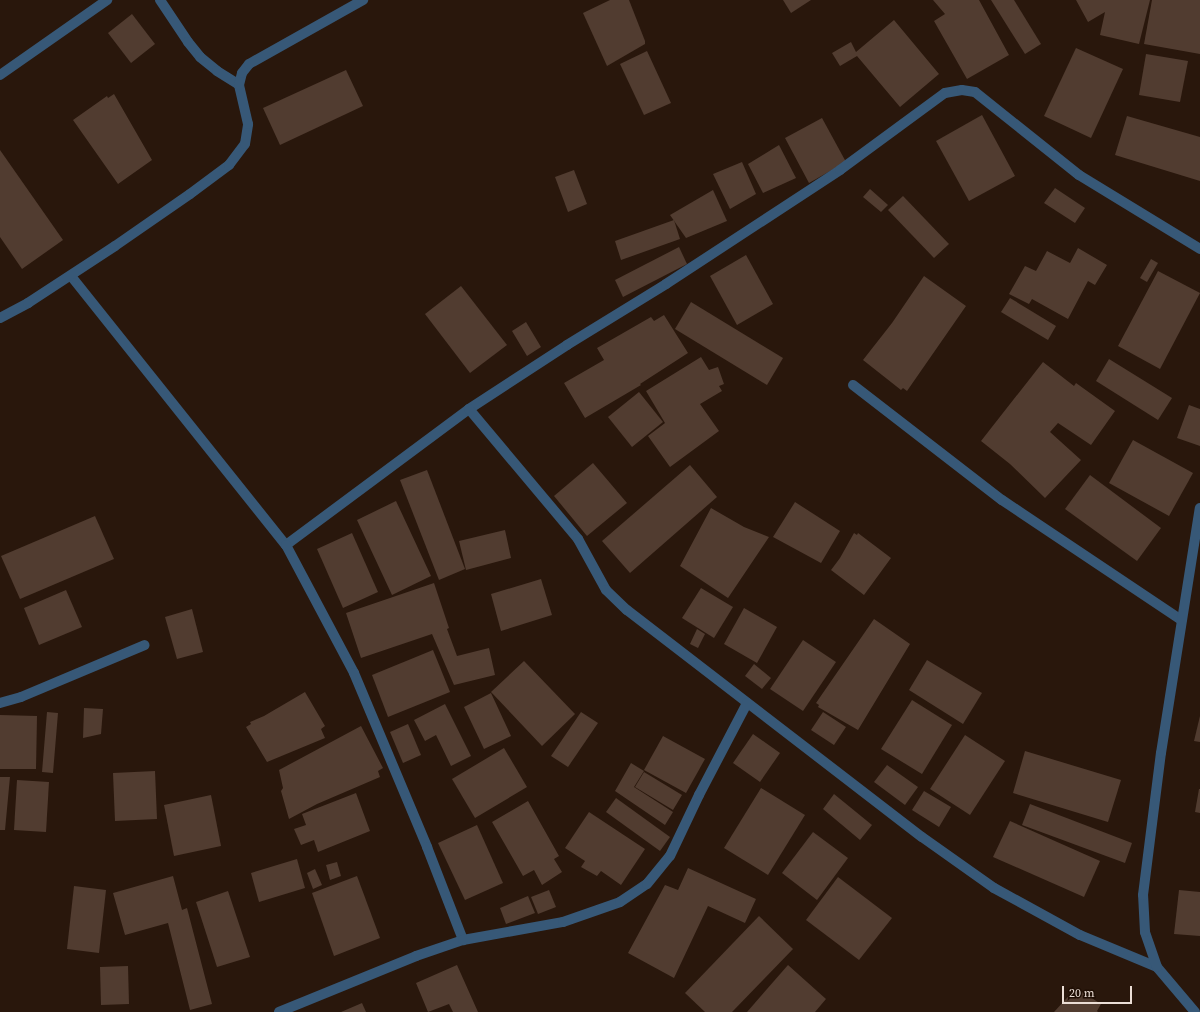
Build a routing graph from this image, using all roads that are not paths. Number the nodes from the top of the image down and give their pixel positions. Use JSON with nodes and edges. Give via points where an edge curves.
{"nodes":[{"id":1,"x":107,"y":0,"type":"edge"},
{"id":2,"x":160,"y":0,"type":"edge"},
{"id":3,"x":363,"y":0,"type":"edge"},
{"id":4,"x":0,"y":75,"type":"edge"},
{"id":5,"x":239,"y":85,"type":"junction"},
{"id":6,"x":1200,"y":249,"type":"edge"},
{"id":7,"x":71,"y":276,"type":"junction"},
{"id":8,"x":0,"y":318,"type":"edge"},
{"id":9,"x":853,"y":385,"type":"dead end"},
{"id":10,"x":469,"y":408,"type":"junction"},
{"id":11,"x":1200,"y":508,"type":"edge"},
{"id":12,"x":286,"y":545,"type":"junction"},
{"id":13,"x":1181,"y":620,"type":"junction"},
{"id":14,"x":145,"y":645,"type":"dead end"},
{"id":15,"x":0,"y":703,"type":"edge"},
{"id":16,"x":747,"y":703,"type":"junction"},
{"id":17,"x":463,"y":940,"type":"junction"},
{"id":18,"x":1157,"y":967,"type":"junction"},
{"id":19,"x":279,"y":1012,"type":"edge"},
{"id":20,"x":1195,"y":1012,"type":"edge"}],
"edges":[{"from":1,"to":4,"type":"street"},
{"from":2,"to":5,"type":"street","via":[[200,57]]},
{"from":3,"to":5,"type":"street","via":[[249,64],[242,73]]},
{"from":5,"to":7,"type":"street","via":[[248,124],[245,144],[229,165]]},
{"from":6,"to":10,"type":"street","via":[[1078,175],[974,92],[962,90],[944,93],[840,170],[666,284]]},
{"from":7,"to":8,"type":"street"},
{"from":7,"to":12,"type":"street"},
{"from":9,"to":13,"type":"street","via":[[1002,500]]},
{"from":10,"to":12,"type":"street"},
{"from":10,"to":16,"type":"street","via":[[578,539],[606,590],[627,610]]},
{"from":11,"to":13,"type":"street"},
{"from":12,"to":17,"type":"street","via":[[354,673]]},
{"from":13,"to":18,"type":"street","via":[[1143,895],[1145,932]]},
{"from":14,"to":15,"type":"street","via":[[21,697]]},
{"from":16,"to":17,"type":"street","via":[[698,795],[670,856],[647,884],[620,902],[563,922]]},
{"from":16,"to":18,"type":"street","via":[[922,837],[994,888],[1080,935]]},
{"from":17,"to":19,"type":"street","via":[[416,956]]},
{"from":18,"to":20,"type":"street"}]}
